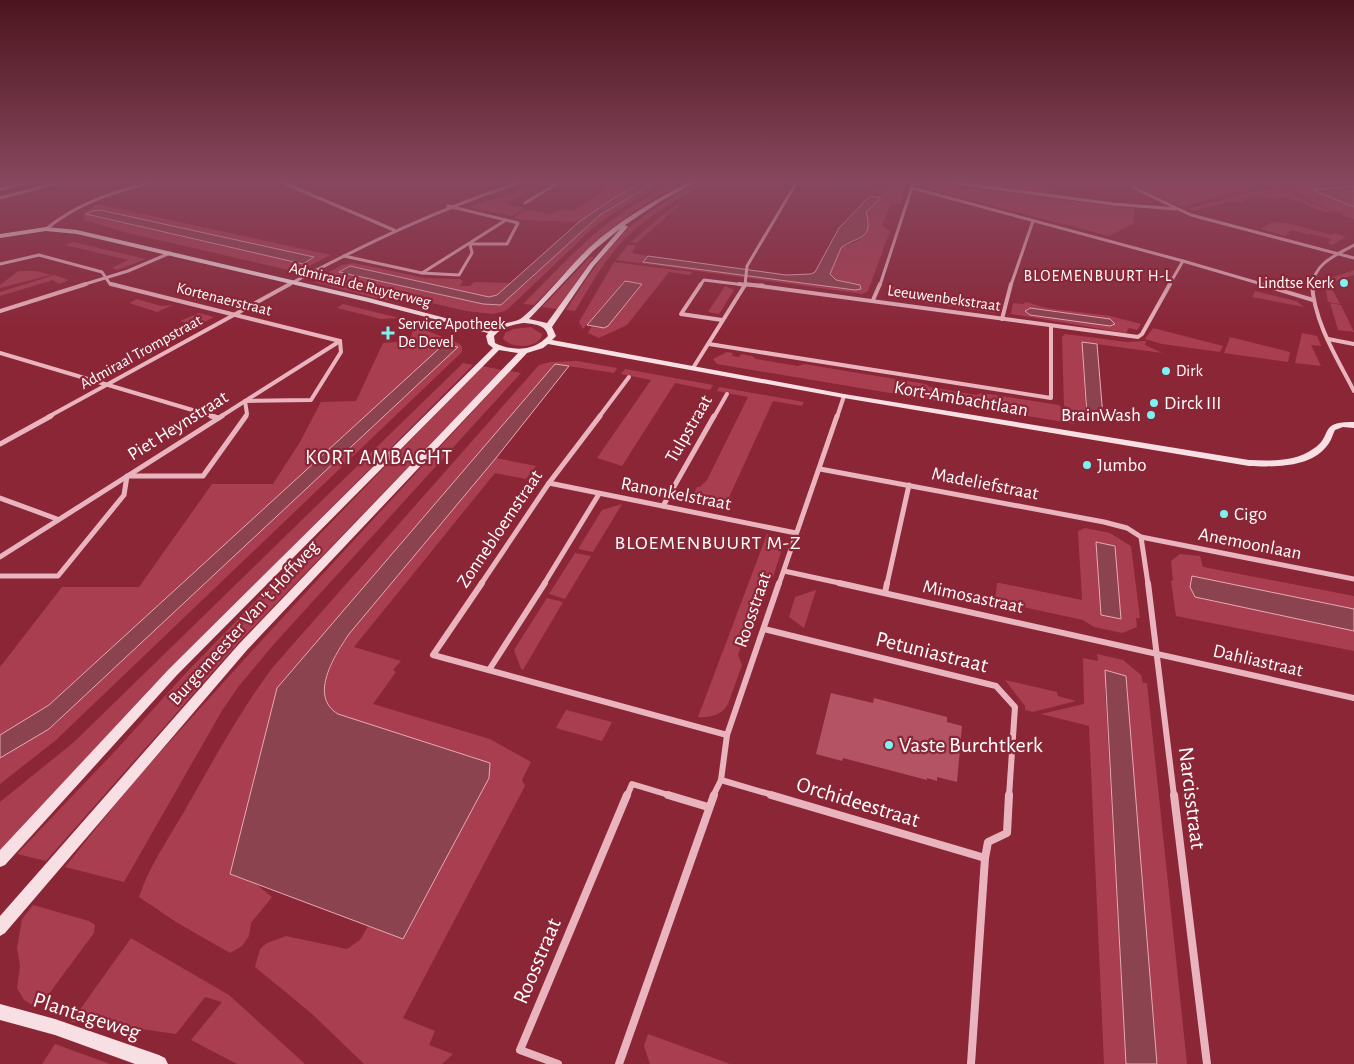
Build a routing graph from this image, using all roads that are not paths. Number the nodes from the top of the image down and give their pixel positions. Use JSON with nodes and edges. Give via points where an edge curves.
{"nodes":[{"id":1,"x":35,"y":231,"type":"edge"},
{"id":2,"x":63,"y":231,"type":"edge"},
{"id":3,"x":393,"y":231,"type":"edge"},
{"id":4,"x":490,"y":231,"type":"edge"},
{"id":5,"x":514,"y":231,"type":"edge"},
{"id":6,"x":613,"y":231,"type":"edge"},
{"id":7,"x":621,"y":231,"type":"edge"},
{"id":8,"x":768,"y":231,"type":"edge"},
{"id":9,"x":898,"y":231,"type":"edge"},
{"id":10,"x":1029,"y":231,"type":"edge"},
{"id":11,"x":1073,"y":231,"type":"edge"},
{"id":12,"x":1249,"y":231,"type":"edge"},
{"id":13,"x":0,"y":236,"type":"edge"},
{"id":14,"x":470,"y":244,"type":"junction"},
{"id":15,"x":1354,"y":244,"type":"edge"},
{"id":16,"x":170,"y":253,"type":"junction"},
{"id":17,"x":1339,"y":254,"type":"junction"},
{"id":18,"x":344,"y":256,"type":"junction"},
{"id":19,"x":1354,"y":258,"type":"edge"},
{"id":20,"x":1183,"y":260,"type":"junction"},
{"id":21,"x":0,"y":264,"type":"edge"},
{"id":22,"x":422,"y":273,"type":"junction"},
{"id":23,"x":107,"y":278,"type":"junction"},
{"id":24,"x":293,"y":282,"type":"junction"},
{"id":25,"x":745,"y":285,"type":"junction"},
{"id":26,"x":873,"y":300,"type":"junction"},
{"id":27,"x":1313,"y":300,"type":"junction"},
{"id":28,"x":0,"y":311,"type":"edge"},
{"id":29,"x":235,"y":315,"type":"junction"},
{"id":30,"x":1002,"y":319,"type":"junction"},
{"id":31,"x":722,"y":320,"type":"junction"},
{"id":32,"x":523,"y":321,"type":"junction"},
{"id":33,"x":1052,"y":326,"type":"junction"},
{"id":34,"x":548,"y":327,"type":"junction"},
{"id":35,"x":492,"y":332,"type":"junction"},
{"id":36,"x":1328,"y":339,"type":"junction"},
{"id":37,"x":340,"y":341,"type":"junction"},
{"id":38,"x":549,"y":342,"type":"junction"},
{"id":39,"x":709,"y":344,"type":"junction"},
{"id":40,"x":1354,"y":344,"type":"edge"},
{"id":41,"x":497,"y":348,"type":"junction"},
{"id":42,"x":524,"y":351,"type":"junction"},
{"id":43,"x":0,"y":354,"type":"edge"},
{"id":44,"x":693,"y":368,"type":"junction"},
{"id":45,"x":629,"y":377,"type":"dead end"},
{"id":46,"x":106,"y":386,"type":"junction"},
{"id":47,"x":1354,"y":390,"type":"edge"},
{"id":48,"x":727,"y":394,"type":"dead end"},
{"id":49,"x":844,"y":396,"type":"junction"},
{"id":50,"x":245,"y":401,"type":"junction"},
{"id":51,"x":218,"y":418,"type":"junction"},
{"id":52,"x":1354,"y":425,"type":"edge"},
{"id":53,"x":0,"y":444,"type":"edge"},
{"id":54,"x":820,"y":469,"type":"junction"},
{"id":55,"x":127,"y":476,"type":"junction"},
{"id":56,"x":549,"y":483,"type":"junction"},
{"id":57,"x":909,"y":485,"type":"junction"},
{"id":58,"x":599,"y":494,"type":"junction"},
{"id":59,"x":0,"y":498,"type":"edge"},
{"id":60,"x":663,"y":506,"type":"junction"},
{"id":61,"x":57,"y":519,"type":"junction"},
{"id":62,"x":796,"y":533,"type":"junction"},
{"id":63,"x":1141,"y":537,"type":"junction"},
{"id":64,"x":0,"y":557,"type":"edge"},
{"id":65,"x":784,"y":571,"type":"junction"},
{"id":66,"x":0,"y":576,"type":"edge"},
{"id":67,"x":1354,"y":579,"type":"edge"},
{"id":68,"x":884,"y":593,"type":"junction"},
{"id":69,"x":764,"y":630,"type":"junction"},
{"id":70,"x":1156,"y":652,"type":"junction"},
{"id":71,"x":489,"y":670,"type":"junction"},
{"id":72,"x":1354,"y":698,"type":"edge"},
{"id":73,"x":727,"y":735,"type":"junction"},
{"id":74,"x":721,"y":780,"type":"junction"},
{"id":75,"x":708,"y":807,"type":"junction"},
{"id":76,"x":985,"y":858,"type":"junction"},
{"id":77,"x":0,"y":860,"type":"edge"},
{"id":78,"x":0,"y":928,"type":"edge"},
{"id":79,"x":0,"y":1012,"type":"edge"},
{"id":80,"x":159,"y":1064,"type":"edge"},
{"id":81,"x":558,"y":1064,"type":"edge"},
{"id":82,"x":620,"y":1064,"type":"edge"},
{"id":83,"x":971,"y":1064,"type":"edge"},
{"id":84,"x":1207,"y":1064,"type":"edge"}],
"edges":[{"from":1,"to":13,"type":"main road","name":"Admiraal de Ruyterweg"},
{"from":2,"to":16,"type":"main road","name":"Admiraal de Ruyterweg"},
{"from":3,"to":18,"type":"street","name":"Admiraal Trompstraat"},
{"from":4,"to":14,"type":"street"},
{"from":5,"to":14,"type":"street","via":[[507,244]]},
{"from":6,"to":32,"type":"main road"},
{"from":7,"to":34,"type":"main road"},
{"from":8,"to":25,"type":"street","via":[[747,266]]},
{"from":9,"to":26,"type":"street"},
{"from":10,"to":30,"type":"street"},
{"from":11,"to":20,"type":"street"},
{"from":12,"to":17,"type":"street"},
{"from":14,"to":22,"type":"street"},
{"from":14,"to":22,"type":"street","via":[[472,253],[459,275]]},
{"from":15,"to":17,"type":"street"},
{"from":16,"to":23,"type":"street"},
{"from":16,"to":24,"type":"main road","name":"Admiraal de Ruyterweg"},
{"from":17,"to":19,"type":"street"},
{"from":17,"to":27,"type":"street","via":[[1314,272],[1310,285]]},
{"from":18,"to":22,"type":"street"},
{"from":18,"to":24,"type":"street","name":"Admiraal Trompstraat"},
{"from":20,"to":27,"type":"street"},
{"from":20,"to":33,"type":"street","name":"Leeuwenbekstraat","via":[[1138,337]]},
{"from":21,"to":23,"type":"street","name":"Kortenaerstraat","via":[[39,255],[102,272]]},
{"from":23,"to":28,"type":"street"},
{"from":23,"to":29,"type":"street","name":"Kortenaerstraat","via":[[110,284]]},
{"from":24,"to":29,"type":"street","name":"Admiraal Trompstraat"},
{"from":24,"to":35,"type":"main road","name":"Admiraal de Ruyterweg"},
{"from":25,"to":26,"type":"street","name":"Leeuwenbekstraat"},
{"from":25,"to":31,"type":"street"},
{"from":25,"to":31,"type":"street","name":"Leeuwenbekstraat","via":[[704,280],[681,314]]},
{"from":26,"to":30,"type":"street","name":"Leeuwenbekstraat"},
{"from":27,"to":36,"type":"street"},
{"from":29,"to":37,"type":"street","name":"Kortenaerstraat"},
{"from":29,"to":46,"type":"street","name":"Admiraal Trompstraat"},
{"from":30,"to":33,"type":"street","name":"Leeuwenbekstraat"},
{"from":31,"to":39,"type":"street"},
{"from":32,"to":34,"type":"main road"},
{"from":32,"to":35,"type":"main road","via":[[505,324]]},
{"from":33,"to":39,"type":"street","name":"Kort-Ambachtlaan","via":[[1051,398]]},
{"from":34,"to":38,"type":"main road","via":[[552,331]]},
{"from":35,"to":41,"type":"main road","via":[[489,340]]},
{"from":36,"to":40,"type":"street"},
{"from":36,"to":47,"type":"street"},
{"from":37,"to":50,"type":"street","name":"Piet Heynstraat"},
{"from":37,"to":50,"type":"street","name":"Piet Heynstraat","via":[[341,352],[311,400]]},
{"from":38,"to":42,"type":"main road"},
{"from":38,"to":44,"type":"main road","name":"Kort-Ambachtlaan"},
{"from":39,"to":44,"type":"street"},
{"from":41,"to":42,"type":"main road"},
{"from":41,"to":77,"type":"main road","name":"Burgemeester Van 't Hoffweg","via":[[173,672]]},
{"from":42,"to":78,"type":"main road","name":"Burgemeester Van 't Hoffweg","via":[[243,647]]},
{"from":43,"to":46,"type":"street"},
{"from":44,"to":49,"type":"main road","name":"Kort-Ambachtlaan"},
{"from":45,"to":56,"type":"street","name":"Zonnebloemstraat"},
{"from":46,"to":51,"type":"street"},
{"from":46,"to":53,"type":"street","name":"Admiraal Trompstraat"},
{"from":48,"to":60,"type":"street","name":"Tulpstraat"},
{"from":49,"to":52,"type":"main road","name":"Kort-Ambachtlaan","via":[[1249,463],[1278,463],[1309,455],[1322,446],[1330,429],[1336,425]]},
{"from":49,"to":54,"type":"street","name":"Roosstraat"},
{"from":50,"to":51,"type":"street","name":"Piet Heynstraat"},
{"from":50,"to":55,"type":"street","name":"Piet Heynstraat","via":[[247,414],[203,476]]},
{"from":51,"to":55,"type":"street","name":"Piet Heynstraat"},
{"from":54,"to":57,"type":"street","name":"Madeliefstraat"},
{"from":54,"to":62,"type":"street","name":"Roosstraat"},
{"from":55,"to":61,"type":"street","name":"Piet Heynstraat"},
{"from":55,"to":66,"type":"street","name":"Piet Heynstraat","via":[[124,495],[58,576]]},
{"from":56,"to":58,"type":"street","name":"Ranonkelstraat"},
{"from":56,"to":71,"type":"street","name":"Zonnebloemstraat","via":[[433,655]]},
{"from":57,"to":63,"type":"street","name":"Madeliefstraat","via":[[1104,522],[1127,528]]},
{"from":57,"to":68,"type":"street"},
{"from":58,"to":60,"type":"street","name":"Ranonkelstraat"},
{"from":58,"to":71,"type":"street"},
{"from":59,"to":61,"type":"street"},
{"from":60,"to":62,"type":"street","name":"Ranonkelstraat"},
{"from":61,"to":64,"type":"street","name":"Piet Heynstraat"},
{"from":62,"to":65,"type":"street","name":"Roosstraat"},
{"from":63,"to":67,"type":"street","name":"Anemoonlaan"},
{"from":63,"to":70,"type":"street","name":"Narcisstraat"},
{"from":65,"to":68,"type":"street","name":"Mimosastraat"},
{"from":65,"to":69,"type":"street","name":"Roosstraat"},
{"from":68,"to":70,"type":"street","name":"Mimosastraat"},
{"from":69,"to":73,"type":"street","name":"Roosstraat"},
{"from":69,"to":76,"type":"street","name":"Petuniastraat","via":[[996,686],[1015,708],[1015,718],[1007,833],[988,842]]},
{"from":70,"to":72,"type":"street","name":"Dahliastraat"},
{"from":70,"to":84,"type":"street","name":"Narcisstraat"},
{"from":71,"to":73,"type":"street","name":"Zonnebloemstraat"},
{"from":73,"to":74,"type":"street","name":"Roosstraat"},
{"from":74,"to":75,"type":"street","name":"Roosstraat"},
{"from":74,"to":76,"type":"street","name":"Orchideestraat"},
{"from":75,"to":81,"type":"street","name":"Roosstraat","via":[[632,784],[520,1050]]},
{"from":75,"to":82,"type":"street","name":"Roosstraat"},
{"from":76,"to":83,"type":"street","name":"Petuniastraat"},
{"from":79,"to":80,"type":"main road","name":"Plantageweg"}]}
